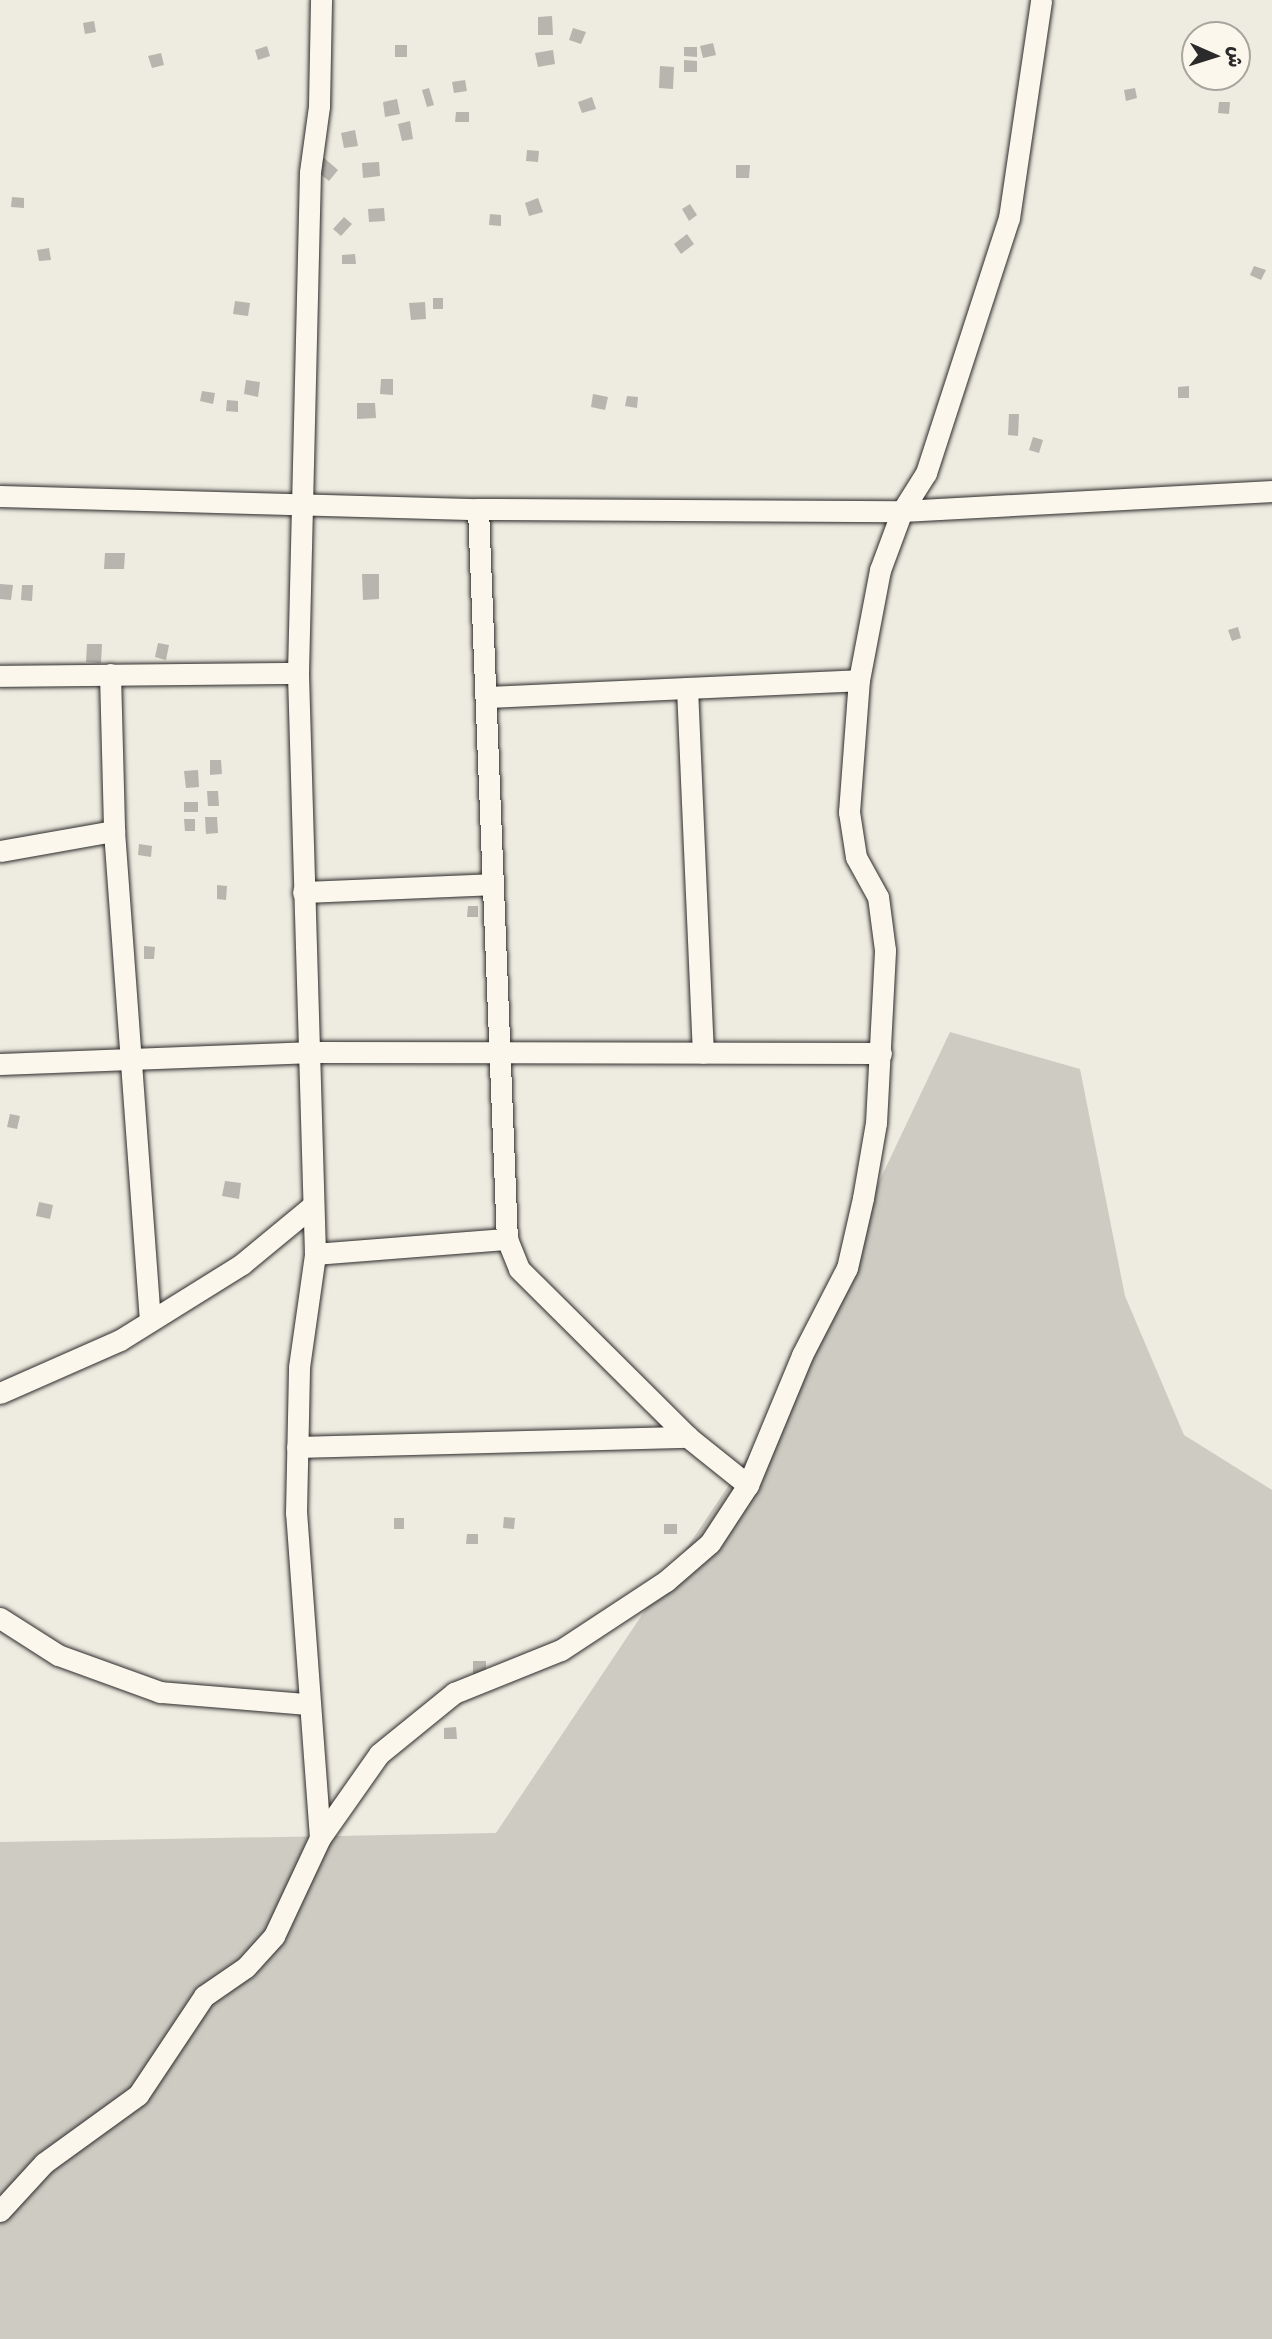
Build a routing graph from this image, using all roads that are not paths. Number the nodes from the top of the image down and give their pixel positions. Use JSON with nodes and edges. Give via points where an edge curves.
{"nodes":[{"id":1,"x":321,"y":0,"type":"edge"},
{"id":2,"x":1041,"y":0,"type":"edge"},
{"id":3,"x":1272,"y":491,"type":"edge"},
{"id":4,"x":0,"y":496,"type":"edge"},
{"id":5,"x":300,"y":501,"type":"junction"},
{"id":6,"x":478,"y":509,"type":"junction"},
{"id":7,"x":902,"y":511,"type":"junction"},
{"id":8,"x":298,"y":673,"type":"junction"},
{"id":9,"x":110,"y":674,"type":"junction"},
{"id":10,"x":0,"y":676,"type":"edge"},
{"id":11,"x":859,"y":680,"type":"junction"},
{"id":12,"x":687,"y":688,"type":"junction"},
{"id":13,"x":486,"y":697,"type":"junction"},
{"id":14,"x":114,"y":831,"type":"junction"},
{"id":15,"x":0,"y":851,"type":"edge"},
{"id":16,"x":492,"y":884,"type":"junction"},
{"id":17,"x":303,"y":892,"type":"junction"},
{"id":18,"x":307,"y":1052,"type":"junction"},
{"id":19,"x":703,"y":1053,"type":"junction"},
{"id":20,"x":881,"y":1053,"type":"junction"},
{"id":21,"x":497,"y":1054,"type":"junction"},
{"id":22,"x":130,"y":1055,"type":"junction"},
{"id":23,"x":0,"y":1065,"type":"edge"},
{"id":24,"x":312,"y":1206,"type":"junction"},
{"id":25,"x":507,"y":1239,"type":"junction"},
{"id":26,"x":315,"y":1254,"type":"junction"},
{"id":27,"x":150,"y":1321,"type":"junction"},
{"id":28,"x":0,"y":1393,"type":"edge"},
{"id":29,"x":688,"y":1437,"type":"junction"},
{"id":30,"x":298,"y":1447,"type":"junction"},
{"id":31,"x":748,"y":1485,"type":"junction"},
{"id":32,"x":0,"y":1618,"type":"edge"},
{"id":33,"x":307,"y":1704,"type":"junction"},
{"id":34,"x":320,"y":1838,"type":"junction"},
{"id":35,"x":0,"y":2211,"type":"edge"}],
"edges":[{"from":1,"to":5,"type":"street"},
{"from":2,"to":7,"type":"street","via":[[1009,218],[926,472]]},
{"from":3,"to":7,"type":"street"},
{"from":4,"to":5,"type":"street"},
{"from":5,"to":6,"type":"street"},
{"from":5,"to":8,"type":"street"},
{"from":6,"to":7,"type":"street"},
{"from":6,"to":13,"type":"street"},
{"from":7,"to":11,"type":"street","via":[[880,570]]},
{"from":8,"to":9,"type":"street"},
{"from":8,"to":17,"type":"street"},
{"from":9,"to":10,"type":"street"},
{"from":9,"to":14,"type":"street"},
{"from":11,"to":12,"type":"street"},
{"from":11,"to":20,"type":"street","via":[[849,812],[856,857],[878,897],[884,937]]},
{"from":12,"to":13,"type":"street"},
{"from":12,"to":19,"type":"street"},
{"from":13,"to":16,"type":"street"},
{"from":14,"to":15,"type":"street"},
{"from":14,"to":22,"type":"street"},
{"from":16,"to":17,"type":"street"},
{"from":16,"to":21,"type":"street"},
{"from":17,"to":18,"type":"street"},
{"from":18,"to":21,"type":"street"},
{"from":18,"to":22,"type":"street"},
{"from":18,"to":24,"type":"street"},
{"from":19,"to":20,"type":"street"},
{"from":19,"to":21,"type":"street"},
{"from":20,"to":31,"type":"street","via":[[876,1123],[847,1268],[802,1355]]},
{"from":21,"to":25,"type":"street"},
{"from":22,"to":23,"type":"street"},
{"from":22,"to":27,"type":"street"},
{"from":24,"to":26,"type":"street"},
{"from":24,"to":27,"type":"street","via":[[243,1264]]},
{"from":25,"to":26,"type":"street"},
{"from":25,"to":29,"type":"street","via":[[519,1269]]},
{"from":26,"to":30,"type":"street","via":[[299,1367]]},
{"from":27,"to":28,"type":"street","via":[[48,1376]]},
{"from":29,"to":30,"type":"street"},
{"from":29,"to":31,"type":"street"},
{"from":30,"to":33,"type":"street"},
{"from":31,"to":34,"type":"street","via":[[710,1543],[666,1581],[561,1650],[454,1693],[415,1722],[379,1754]]},
{"from":32,"to":33,"type":"street","via":[[58,1655],[160,1692]]},
{"from":33,"to":34,"type":"street"},
{"from":34,"to":35,"type":"street","via":[[274,1936],[246,1967],[204,1996],[138,2095],[44,2163]]}]}
